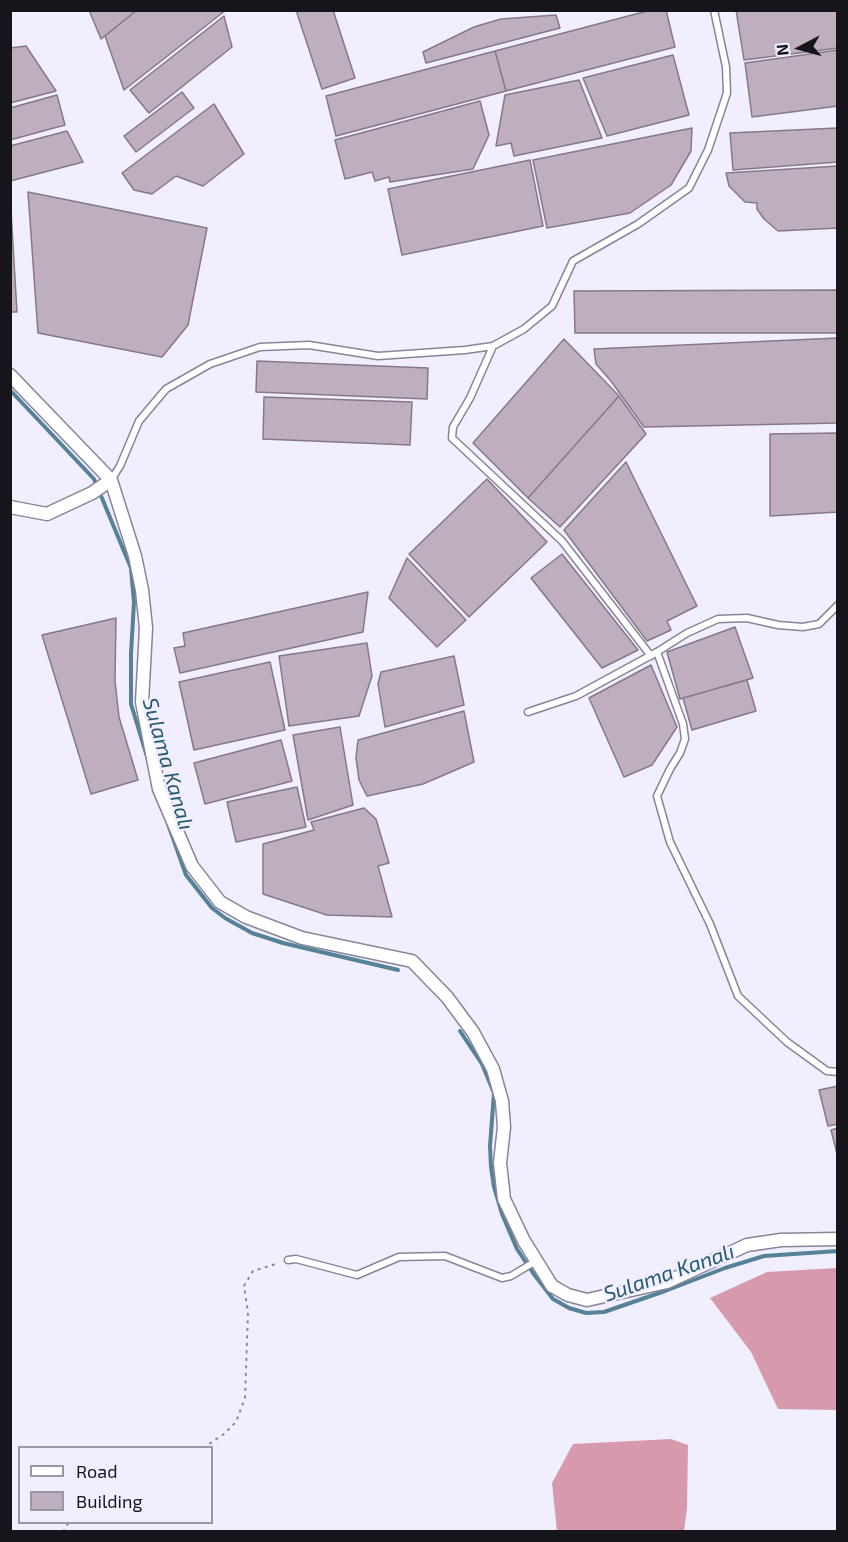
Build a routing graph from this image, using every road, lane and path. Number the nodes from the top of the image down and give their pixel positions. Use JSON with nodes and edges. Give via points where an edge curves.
{"nodes":[{"id":1,"x":714,"y":10,"type":"edge"},
{"id":2,"x":493,"y":346,"type":"junction"},
{"id":3,"x":10,"y":375,"type":"edge"},
{"id":4,"x":111,"y":480,"type":"junction"},
{"id":5,"x":10,"y":507,"type":"edge"},
{"id":6,"x":837,"y":605,"type":"edge"},
{"id":7,"x":654,"y":654,"type":"junction"},
{"id":8,"x":528,"y":712,"type":"dead end"},
{"id":9,"x":837,"y":1072,"type":"edge"},
{"id":10,"x":837,"y":1239,"type":"edge"},
{"id":11,"x":288,"y":1260,"type":"joint"},
{"id":12,"x":537,"y":1261,"type":"junction"},
{"id":13,"x":206,"y":1446,"type":"edge"}],
"edges":[{"from":1,"to":2,"type":"lane","via":[[726,67],[727,93],[708,150],[689,188],[638,224],[573,261],[552,306],[524,329]]},
{"from":2,"to":4,"type":"lane","via":[[378,356],[309,345],[260,347],[210,364],[166,389],[140,421]]},
{"from":2,"to":7,"type":"lane","via":[[453,427],[453,438],[562,541]]},
{"from":3,"to":4,"type":"street"},
{"from":4,"to":5,"type":"street","via":[[47,514]]},
{"from":4,"to":12,"type":"street","via":[[142,590],[146,628],[142,702],[159,789],[192,866],[220,902],[246,917],[302,938],[412,961],[447,997],[473,1032],[492,1069],[502,1101],[500,1163],[504,1199]]},
{"from":6,"to":7,"type":"lane","via":[[819,624],[803,627],[747,618],[718,619]]},
{"from":7,"to":8,"type":"lane","via":[[576,696]]},
{"from":7,"to":9,"type":"lane","via":[[683,724],[685,739],[657,796],[670,842],[710,924],[738,996],[787,1042],[827,1071]]},
{"from":10,"to":12,"type":"street","via":[[747,1245],[667,1282],[587,1300],[552,1286]]},
{"from":11,"to":12,"type":"lane","via":[[357,1275],[399,1257],[445,1256],[502,1278]]},
{"from":11,"to":13,"type":"path","via":[[253,1271],[244,1286],[248,1312],[245,1398],[236,1422]]}]}
